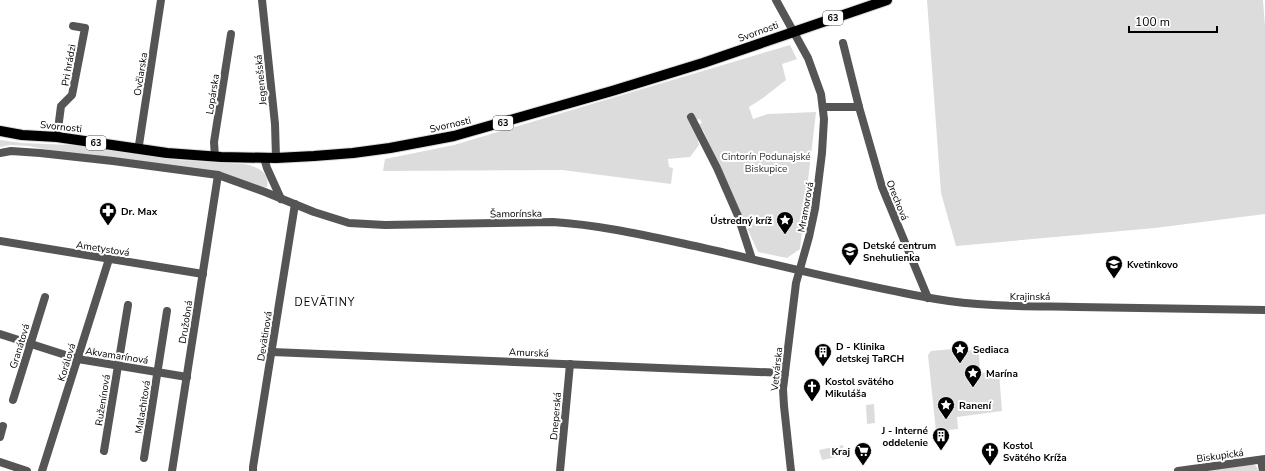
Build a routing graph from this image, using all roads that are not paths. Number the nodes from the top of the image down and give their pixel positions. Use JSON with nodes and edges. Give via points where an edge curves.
{"nodes":[{"id":1,"x":161,"y":0,"type":"edge"},
{"id":2,"x":262,"y":0,"type":"edge"},
{"id":3,"x":776,"y":0,"type":"edge"},
{"id":4,"x":887,"y":0,"type":"edge"},
{"id":5,"x":73,"y":26,"type":"dead end"},
{"id":6,"x":793,"y":31,"type":"junction"},
{"id":7,"x":231,"y":34,"type":"dead end"},
{"id":8,"x":843,"y":43,"type":"dead end"},
{"id":9,"x":823,"y":107,"type":"junction"},
{"id":10,"x":859,"y":107,"type":"junction"},
{"id":11,"x":691,"y":117,"type":"dead end"},
{"id":12,"x":0,"y":131,"type":"edge"},
{"id":13,"x":57,"y":137,"type":"junction"},
{"id":14,"x":135,"y":149,"type":"junction"},
{"id":15,"x":0,"y":153,"type":"edge"},
{"id":16,"x":215,"y":157,"type":"junction"},
{"id":17,"x":264,"y":158,"type":"junction"},
{"id":18,"x":276,"y":158,"type":"junction"},
{"id":19,"x":218,"y":175,"type":"junction"},
{"id":20,"x":281,"y":199,"type":"junction"},
{"id":21,"x":295,"y":204,"type":"junction"},
{"id":22,"x":0,"y":241,"type":"edge"},
{"id":23,"x":109,"y":259,"type":"junction"},
{"id":24,"x":752,"y":259,"type":"junction"},
{"id":25,"x":799,"y":270,"type":"junction"},
{"id":26,"x":203,"y":274,"type":"junction"},
{"id":27,"x":45,"y":297,"type":"dead end"},
{"id":28,"x":928,"y":298,"type":"junction"},
{"id":29,"x":128,"y":305,"type":"dead end"},
{"id":30,"x":1265,"y":310,"type":"edge"},
{"id":31,"x":167,"y":311,"type":"dead end"},
{"id":32,"x":0,"y":334,"type":"edge"},
{"id":33,"x":31,"y":343,"type":"junction"},
{"id":34,"x":272,"y":352,"type":"junction"},
{"id":35,"x":78,"y":359,"type":"junction"},
{"id":36,"x":570,"y":364,"type":"junction"},
{"id":37,"x":118,"y":365,"type":"junction"},
{"id":38,"x":158,"y":372,"type":"junction"},
{"id":39,"x":785,"y":373,"type":"junction"},
{"id":40,"x":187,"y":377,"type":"junction"},
{"id":41,"x":13,"y":400,"type":"dead end"},
{"id":42,"x":4,"y":426,"type":"dead end"},
{"id":43,"x":0,"y":437,"type":"edge"},
{"id":44,"x":104,"y":451,"type":"dead end"},
{"id":45,"x":144,"y":458,"type":"dead end"},
{"id":46,"x":1263,"y":460,"type":"edge"},
{"id":47,"x":0,"y":462,"type":"edge"},
{"id":48,"x":27,"y":471,"type":"edge"},
{"id":49,"x":42,"y":471,"type":"edge"},
{"id":50,"x":172,"y":471,"type":"edge"},
{"id":51,"x":253,"y":471,"type":"edge"},
{"id":52,"x":560,"y":471,"type":"edge"},
{"id":53,"x":791,"y":471,"type":"edge"},
{"id":54,"x":1178,"y":471,"type":"edge"},
{"id":55,"x":1262,"y":471,"type":"edge"}],
"edges":[{"from":1,"to":14,"type":"street","name":"Ovčiarska","via":[[139,145]]},
{"from":2,"to":18,"type":"street","name":"Jegenešská","via":[[275,124]]},
{"from":3,"to":6,"type":"street","name":"Mramorová"},
{"from":4,"to":6,"type":"main road","name":"Svornosti","number":"63"},
{"from":5,"to":13,"type":"street","name":"Pri hrádzi","via":[[84,28],[72,94],[61,106]]},
{"from":6,"to":9,"type":"street","name":"Mramorová","via":[[810,65]]},
{"from":6,"to":18,"type":"main road","name":"Svornosti","number":"63","via":[[696,65],[454,136],[353,153]]},
{"from":7,"to":16,"type":"street","name":"Lopárska","via":[[214,142]]},
{"from":8,"to":10,"type":"street","name":"Orechová"},
{"from":9,"to":10,"type":"street"},
{"from":9,"to":25,"type":"street","name":"Mramorová","via":[[823,142],[816,202],[810,237]]},
{"from":10,"to":28,"type":"street","name":"Orechová","via":[[883,190]]},
{"from":11,"to":24,"type":"street","via":[[738,216]]},
{"from":12,"to":13,"type":"main road","name":"Svornosti","number":"63"},
{"from":13,"to":14,"type":"main road","name":"Svornosti","number":"63"},
{"from":14,"to":16,"type":"main road","name":"Svornosti","number":"63"},
{"from":15,"to":19,"type":"street","name":"Šamorínska","via":[[40,153]]},
{"from":16,"to":17,"type":"main road","name":"Svornosti","number":"63"},
{"from":17,"to":18,"type":"main road","name":"Svornosti","number":"63"},
{"from":17,"to":20,"type":"street"},
{"from":19,"to":20,"type":"street","name":"Šamorínska"},
{"from":19,"to":26,"type":"street","name":"Družobná"},
{"from":20,"to":21,"type":"street","name":"Šamorínska"},
{"from":21,"to":24,"type":"street","name":"Šamorínska","via":[[344,223],[362,225],[553,222],[578,224],[625,231]]},
{"from":21,"to":34,"type":"street","name":"Devätinová"},
{"from":22,"to":23,"type":"street","name":"Ametystová"},
{"from":23,"to":26,"type":"street","name":"Ametystová"},
{"from":23,"to":35,"type":"street","name":"Korálová"},
{"from":24,"to":25,"type":"street","name":"Šamorínska"},
{"from":25,"to":28,"type":"street","name":"Krajinská"},
{"from":25,"to":39,"type":"street","name":"Vetvárska"},
{"from":26,"to":40,"type":"street","name":"Družobná"},
{"from":27,"to":33,"type":"street","name":"Granátová"},
{"from":28,"to":30,"type":"street","name":"Krajinská","via":[[1001,306]]},
{"from":29,"to":37,"type":"street","name":"Ruženínová"},
{"from":31,"to":38,"type":"street","name":"Malachitová"},
{"from":32,"to":33,"type":"street","name":"Akvamarínová"},
{"from":33,"to":35,"type":"street","name":"Akvamarínová"},
{"from":33,"to":41,"type":"street","name":"Granátová"},
{"from":34,"to":36,"type":"street","name":"Amurská"},
{"from":34,"to":51,"type":"street","name":"Devätinová"},
{"from":35,"to":37,"type":"street","name":"Akvamarínová"},
{"from":35,"to":49,"type":"street","name":"Korálová"},
{"from":36,"to":39,"type":"street","name":"Amurská"},
{"from":36,"to":52,"type":"street","name":"Dneperská"},
{"from":37,"to":38,"type":"street","name":"Akvamarínová"},
{"from":37,"to":44,"type":"street","name":"Ruženínová"},
{"from":38,"to":40,"type":"street","name":"Akvamarínová"},
{"from":38,"to":45,"type":"street","name":"Malachitová"},
{"from":39,"to":53,"type":"street","name":"Vetvárska","via":[[783,400]]},
{"from":40,"to":50,"type":"street","name":"Družobná"},
{"from":42,"to":43,"type":"street"},
{"from":46,"to":54,"type":"street","name":"Biskupická"},
{"from":46,"to":55,"type":"street"},
{"from":47,"to":48,"type":"street"}]}
